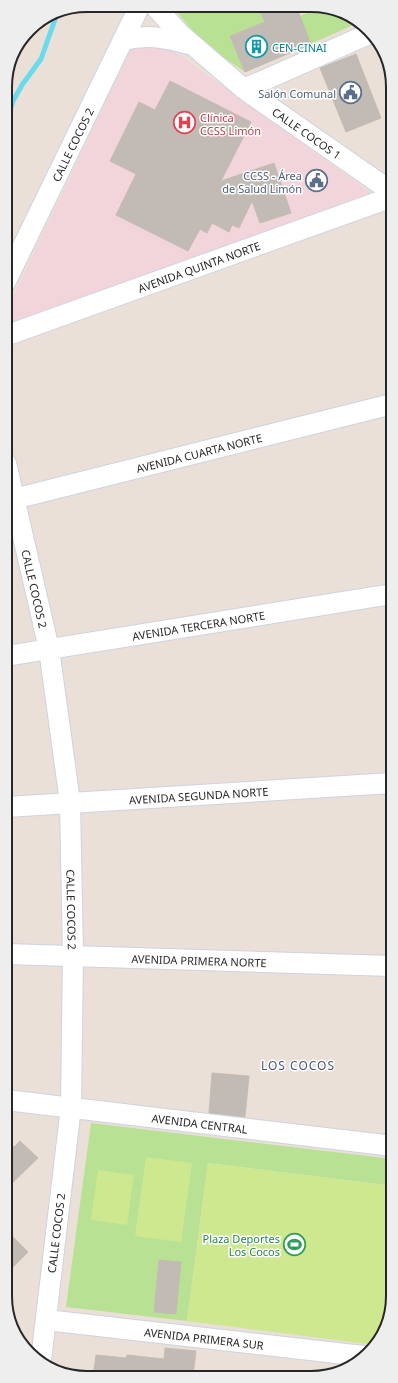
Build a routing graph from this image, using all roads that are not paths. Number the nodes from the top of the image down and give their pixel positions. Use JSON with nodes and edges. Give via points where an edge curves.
{"nodes":[{"id":1,"x":137,"y":12,"type":"edge"},
{"id":2,"x":160,"y":12,"type":"edge"},
{"id":3,"x":365,"y":35,"type":"edge"},
{"id":4,"x":123,"y":40,"type":"junction"},
{"id":5,"x":191,"y":44,"type":"junction"},
{"id":6,"x":244,"y":89,"type":"junction"},
{"id":7,"x":386,"y":188,"type":"edge"},
{"id":8,"x":386,"y":199,"type":"edge"},
{"id":9,"x":12,"y":270,"type":"edge"},
{"id":10,"x":12,"y":333,"type":"edge"},
{"id":11,"x":386,"y":406,"type":"edge"},
{"id":12,"x":12,"y":499,"type":"edge"},
{"id":13,"x":12,"y":508,"type":"edge"},
{"id":14,"x":386,"y":595,"type":"edge"},
{"id":15,"x":49,"y":649,"type":"junction"},
{"id":16,"x":12,"y":655,"type":"edge"},
{"id":17,"x":386,"y":783,"type":"edge"},
{"id":18,"x":70,"y":802,"type":"junction"},
{"id":19,"x":12,"y":807,"type":"edge"},
{"id":20,"x":12,"y":954,"type":"edge"},
{"id":21,"x":73,"y":956,"type":"junction"},
{"id":22,"x":386,"y":966,"type":"edge"},
{"id":23,"x":12,"y":1101,"type":"edge"},
{"id":24,"x":71,"y":1107,"type":"junction"},
{"id":25,"x":386,"y":1145,"type":"edge"},
{"id":26,"x":46,"y":1320,"type":"junction"},
{"id":27,"x":358,"y":1355,"type":"edge"},
{"id":28,"x":41,"y":1356,"type":"edge"}],
"edges":[{"from":1,"to":4,"type":"street","name":"CALLE COCOS 2"},
{"from":2,"to":5,"type":"street","name":"CALLE COCOS 1"},
{"from":3,"to":6,"type":"street"},
{"from":4,"to":5,"type":"street","via":[[138,36],[160,37]]},
{"from":4,"to":9,"type":"street","name":"CALLE COCOS 2"},
{"from":5,"to":6,"type":"street","name":"CALLE COCOS 1"},
{"from":6,"to":7,"type":"street","name":"CALLE COCOS 1"},
{"from":8,"to":10,"type":"street","name":"AVENIDA QUINTA NORTE"},
{"from":11,"to":12,"type":"street","name":"AVENIDA CUARTA NORTE"},
{"from":13,"to":15,"type":"street","name":"CALLE COCOS 2"},
{"from":14,"to":15,"type":"street","name":"AVENIDA TERCERA NORTE"},
{"from":15,"to":16,"type":"street","name":"AVENIDA TERCERA NORTE"},
{"from":15,"to":18,"type":"street","name":"CALLE COCOS 2"},
{"from":17,"to":18,"type":"street","name":"AVENIDA SEGUNDA NORTE"},
{"from":18,"to":19,"type":"street","name":"AVENIDA SEGUNDA NORTE"},
{"from":18,"to":21,"type":"street","name":"CALLE COCOS 2"},
{"from":20,"to":21,"type":"street","name":"AVENIDA PRIMERA NORTE"},
{"from":21,"to":22,"type":"street","name":"AVENIDA PRIMERA NORTE"},
{"from":21,"to":24,"type":"street","name":"CALLE COCOS 2"},
{"from":23,"to":24,"type":"street","name":"AVENIDA CENTRAL"},
{"from":24,"to":25,"type":"street","name":"AVENIDA CENTRAL"},
{"from":24,"to":26,"type":"street","name":"CALLE COCOS 2"},
{"from":26,"to":27,"type":"street","name":"AVENIDA PRIMERA SUR"},
{"from":26,"to":28,"type":"street","name":"CALLE COCOS 2"}]}
